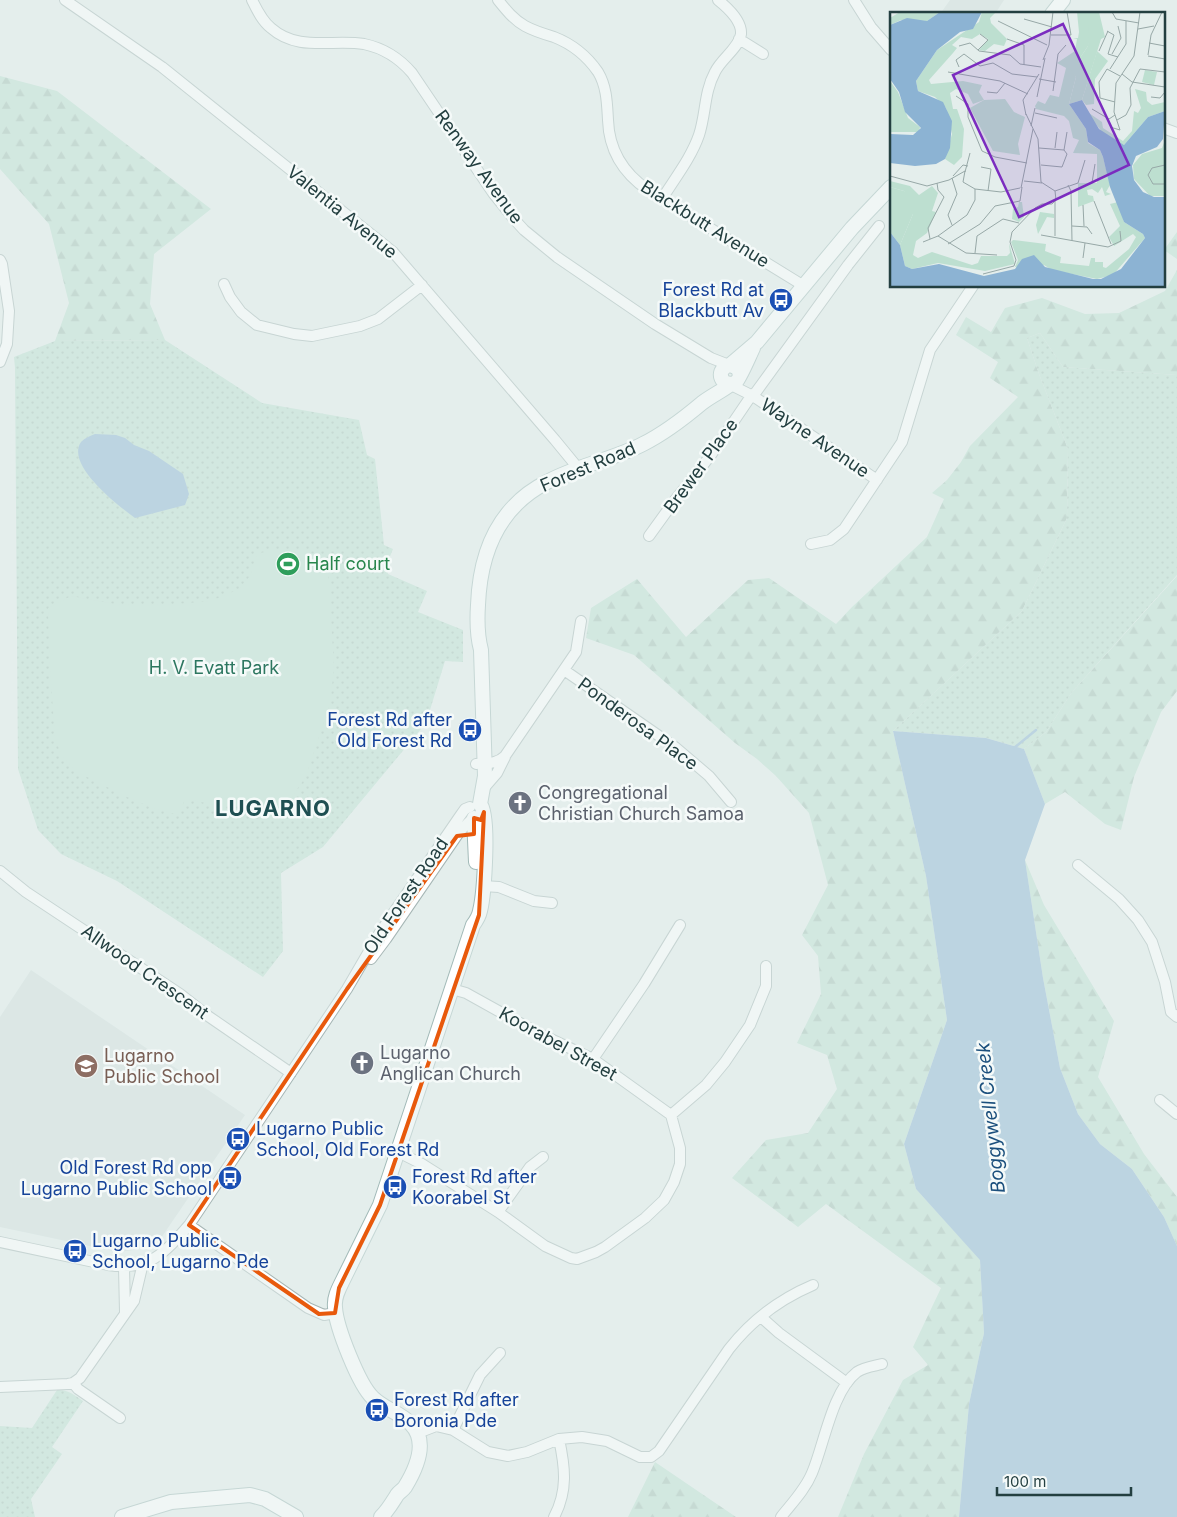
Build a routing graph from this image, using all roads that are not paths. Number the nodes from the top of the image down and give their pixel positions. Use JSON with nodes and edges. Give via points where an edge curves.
{"nodes":[{"id":1,"x":65,"y":0,"type":"edge"},
{"id":2,"x":252,"y":0,"type":"edge"},
{"id":3,"x":498,"y":0,"type":"edge"},
{"id":4,"x":718,"y":0,"type":"edge"},
{"id":5,"x":854,"y":0,"type":"edge"},
{"id":6,"x":739,"y":39,"type":"junction"},
{"id":7,"x":890,"y":49,"type":"edge"},
{"id":8,"x":763,"y":54,"type":"dead end"},
{"id":9,"x":1164,"y":128,"type":"edge"},
{"id":10,"x":1177,"y":133,"type":"edge"},
{"id":11,"x":890,"y":188,"type":"edge"},
{"id":12,"x":662,"y":199,"type":"junction"},
{"id":13,"x":879,"y":226,"type":"dead end"},
{"id":14,"x":0,"y":260,"type":"edge"},
{"id":15,"x":224,"y":284,"type":"dead end"},
{"id":16,"x":422,"y":285,"type":"junction"},
{"id":17,"x":804,"y":286,"type":"junction"},
{"id":18,"x":972,"y":288,"type":"edge"},
{"id":19,"x":0,"y":362,"type":"edge"},
{"id":20,"x":731,"y":375,"type":"junction"},
{"id":21,"x":753,"y":396,"type":"junction"},
{"id":22,"x":578,"y":468,"type":"junction"},
{"id":23,"x":877,"y":480,"type":"junction"},
{"id":24,"x":649,"y":536,"type":"dead end"},
{"id":25,"x":812,"y":544,"type":"dead end"},
{"id":26,"x":581,"y":621,"type":"dead end"},
{"id":27,"x":564,"y":670,"type":"junction"},
{"id":28,"x":506,"y":756,"type":"junction"},
{"id":29,"x":480,"y":764,"type":"junction"},
{"id":30,"x":484,"y":788,"type":"junction"},
{"id":31,"x":731,"y":802,"type":"dead end"},
{"id":32,"x":476,"y":811,"type":"junction"},
{"id":33,"x":457,"y":836,"type":"junction"},
{"id":34,"x":475,"y":838,"type":"junction"},
{"id":35,"x":1078,"y":865,"type":"dead end"},
{"id":36,"x":0,"y":871,"type":"edge"},
{"id":37,"x":483,"y":886,"type":"junction"},
{"id":38,"x":552,"y":903,"type":"dead end"},
{"id":39,"x":473,"y":925,"type":"junction"},
{"id":40,"x":680,"y":926,"type":"dead end"},
{"id":41,"x":766,"y":966,"type":"dead end"},
{"id":42,"x":347,"y":989,"type":"junction"},
{"id":43,"x":452,"y":989,"type":"junction"},
{"id":44,"x":1177,"y":1017,"type":"edge"},
{"id":45,"x":593,"y":1059,"type":"junction"},
{"id":46,"x":291,"y":1073,"type":"junction"},
{"id":47,"x":1160,"y":1100,"type":"dead end"},
{"id":48,"x":671,"y":1114,"type":"junction"},
{"id":49,"x":1177,"y":1114,"type":"edge"},
{"id":50,"x":398,"y":1152,"type":"junction"},
{"id":51,"x":543,"y":1156,"type":"dead end"},
{"id":52,"x":498,"y":1212,"type":"junction"},
{"id":53,"x":189,"y":1224,"type":"junction"},
{"id":54,"x":0,"y":1242,"type":"edge"},
{"id":55,"x":143,"y":1263,"type":"junction"},
{"id":56,"x":124,"y":1266,"type":"junction"},
{"id":57,"x":812,"y":1285,"type":"dead end"},
{"id":58,"x":125,"y":1313,"type":"junction"},
{"id":59,"x":335,"y":1313,"type":"junction"},
{"id":60,"x":761,"y":1317,"type":"junction"},
{"id":61,"x":500,"y":1353,"type":"dead end"},
{"id":62,"x":882,"y":1364,"type":"dead end"},
{"id":63,"x":73,"y":1383,"type":"junction"},
{"id":64,"x":847,"y":1383,"type":"junction"},
{"id":65,"x":0,"y":1386,"type":"edge"},
{"id":66,"x":120,"y":1418,"type":"dead end"},
{"id":67,"x":453,"y":1430,"type":"junction"},
{"id":68,"x":418,"y":1433,"type":"junction"},
{"id":69,"x":559,"y":1439,"type":"junction"},
{"id":70,"x":404,"y":1489,"type":"junction"},
{"id":71,"x":122,"y":1517,"type":"edge"},
{"id":72,"x":296,"y":1517,"type":"edge"},
{"id":73,"x":382,"y":1517,"type":"edge"},
{"id":74,"x":392,"y":1517,"type":"edge"},
{"id":75,"x":554,"y":1517,"type":"edge"},
{"id":76,"x":780,"y":1517,"type":"edge"}],
"edges":[{"from":1,"to":16,"type":"street","name":"Valentia Avenue","via":[[149,58],[385,245]]},
{"from":2,"to":20,"type":"street","name":"Renway Avenue","via":[[271,28],[294,41],[363,44],[399,60],[412,73],[502,205],[524,230],[583,275],[711,358]]},
{"from":3,"to":12,"type":"street","name":"Blackbutt Avenue","via":[[524,25],[572,46],[597,71],[607,101],[611,142],[619,160],[638,184]]},
{"from":4,"to":6,"type":"street","via":[[738,22]]},
{"from":5,"to":7,"type":"street"},
{"from":6,"to":8,"type":"street"},
{"from":6,"to":12,"type":"street","via":[[714,73],[698,138]]},
{"from":9,"to":10,"type":"street"},
{"from":11,"to":17,"type":"street"},
{"from":12,"to":17,"type":"street","name":"Blackbutt Avenue"},
{"from":13,"to":21,"type":"street"},
{"from":14,"to":19,"type":"street","via":[[9,311],[7,344]]},
{"from":15,"to":16,"type":"street","via":[[241,312],[257,325],[303,336],[360,326],[378,319]]},
{"from":16,"to":22,"type":"street","name":"Valentia Avenue"},
{"from":17,"to":20,"type":"street"},
{"from":18,"to":23,"type":"street","name":"Wayne Avenue","via":[[930,350],[902,442]]},
{"from":20,"to":21,"type":"street","name":"Wayne Avenue"},
{"from":20,"to":22,"type":"street","name":"Forest Road","via":[[679,423],[621,454]]},
{"from":21,"to":23,"type":"street","name":"Wayne Avenue"},
{"from":21,"to":24,"type":"street","name":"Brewer Place"},
{"from":22,"to":29,"type":"street","name":"Forest Road","via":[[546,482],[515,506],[497,528],[487,550],[480,572],[478,636],[474,650]]},
{"from":23,"to":25,"type":"street","name":"Wayne Avenue","via":[[844,528],[830,540]]},
{"from":26,"to":27,"type":"street","name":"Ponderosa Place","via":[[576,652]]},
{"from":27,"to":28,"type":"street","name":"Ponderosa Place"},
{"from":27,"to":31,"type":"street","name":"Ponderosa Place","via":[[675,747],[709,776]]},
{"from":28,"to":29,"type":"street","via":[[498,762]]},
{"from":28,"to":30,"type":"street","name":"Ponderosa Place"},
{"from":29,"to":30,"type":"street","name":"Forest Road","via":[[485,776]]},
{"from":29,"to":32,"type":"street","name":"Forest Road","via":[[476,779]]},
{"from":30,"to":32,"type":"street","name":"Forest Road"},
{"from":32,"to":33,"type":"street","name":"Old Forest Road"},
{"from":32,"to":34,"type":"street","name":"Forest Road"},
{"from":32,"to":37,"type":"street","name":"Forest Road","via":[[485,843]]},
{"from":32,"to":42,"type":"street","name":"Old Forest Road","via":[[465,809],[379,934]]},
{"from":33,"to":34,"type":"street","name":"Old Forest Road","via":[[466,834]]},
{"from":33,"to":42,"type":"street","name":"Old Forest Road"},
{"from":34,"to":39,"type":"street","name":"Forest Road"},
{"from":35,"to":44,"type":"street","via":[[1138,920],[1152,942],[1171,1012]]},
{"from":36,"to":46,"type":"street","name":"Allwood Crescent"},
{"from":37,"to":38,"type":"street","via":[[502,888],[534,901]]},
{"from":37,"to":39,"type":"street","name":"Forest Road","via":[[480,910]]},
{"from":39,"to":43,"type":"street","name":"Forest Road"},
{"from":40,"to":45,"type":"street"},
{"from":41,"to":48,"type":"street","via":[[766,986],[750,1025],[706,1085]]},
{"from":42,"to":46,"type":"street","name":"Old Forest Road"},
{"from":43,"to":45,"type":"street","name":"Koorabel Street","via":[[466,993]]},
{"from":43,"to":50,"type":"street","name":"Forest Road"},
{"from":45,"to":48,"type":"street","name":"Koorabel Street"},
{"from":46,"to":53,"type":"street","name":"Old Forest Road"},
{"from":47,"to":49,"type":"street"},
{"from":48,"to":52,"type":"street","via":[[680,1148],[680,1164],[674,1182],[664,1200],[645,1218],[596,1252],[571,1258],[545,1246]]},
{"from":50,"to":52,"type":"street"},
{"from":50,"to":59,"type":"street","name":"Forest Road","via":[[377,1212],[339,1288]]},
{"from":51,"to":52,"type":"street","via":[[530,1167]]},
{"from":53,"to":55,"type":"street","name":"Old Forest Road","via":[[166,1251]]},
{"from":53,"to":59,"type":"street","via":[[312,1310],[324,1315]]},
{"from":54,"to":56,"type":"street","name":"Old Forest Road"},
{"from":55,"to":56,"type":"street","name":"Old Forest Road"},
{"from":55,"to":58,"type":"street","via":[[134,1301]]},
{"from":56,"to":58,"type":"street"},
{"from":57,"to":60,"type":"street","via":[[787,1297]]},
{"from":58,"to":63,"type":"street","via":[[83,1376]]},
{"from":59,"to":68,"type":"street","name":"Forest Road","via":[[354,1368],[365,1389],[379,1403],[410,1423]]},
{"from":60,"to":64,"type":"street"},
{"from":60,"to":69,"type":"street","via":[[729,1349],[656,1455],[640,1457],[614,1444],[592,1438]]},
{"from":61,"to":67,"type":"street","via":[[480,1375]]},
{"from":62,"to":64,"type":"street","via":[[860,1370]]},
{"from":63,"to":65,"type":"street"},
{"from":63,"to":66,"type":"street"},
{"from":64,"to":76,"type":"street","via":[[833,1411],[809,1479]]},
{"from":67,"to":68,"type":"street","via":[[436,1426]]},
{"from":67,"to":69,"type":"street","via":[[488,1452],[508,1456]]},
{"from":68,"to":70,"type":"street","via":[[420,1454]]},
{"from":69,"to":75,"type":"street","via":[[565,1469],[564,1488]]},
{"from":70,"to":73,"type":"street"},
{"from":70,"to":74,"type":"street","via":[[404,1496]]},
{"from":71,"to":72,"type":"street","via":[[171,1502],[250,1495]]}]}
